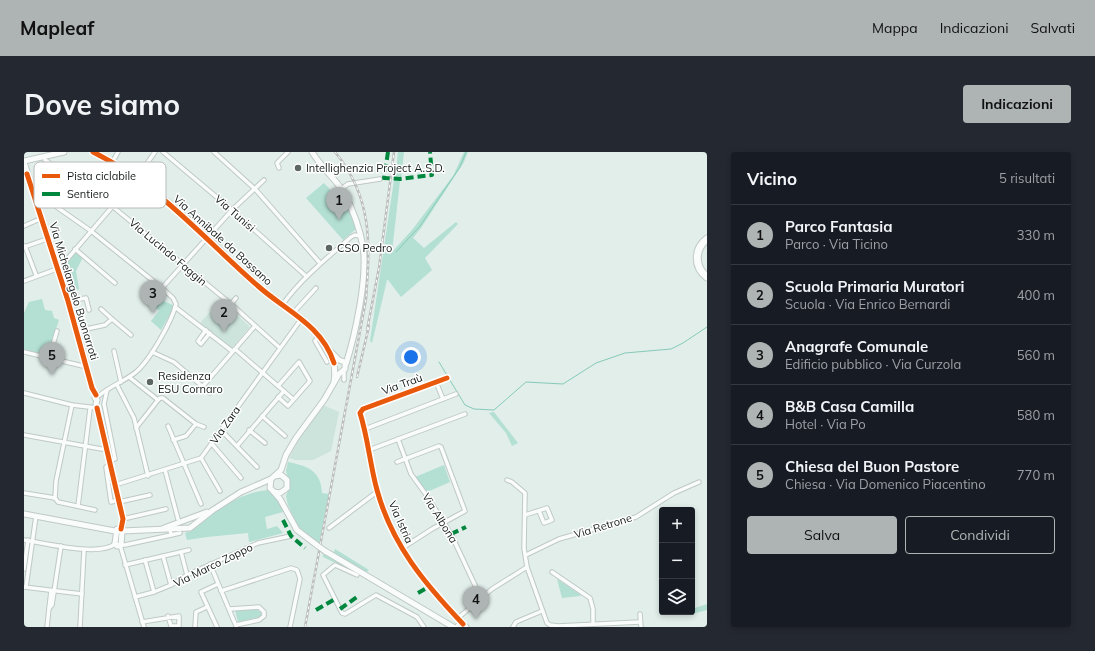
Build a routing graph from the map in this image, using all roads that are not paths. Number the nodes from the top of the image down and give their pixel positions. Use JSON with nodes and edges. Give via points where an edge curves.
{"nodes":[{"id":1,"x":64,"y":152,"type":"edge"},
{"id":2,"x":95,"y":152,"type":"edge"},
{"id":3,"x":118,"y":152,"type":"edge"},
{"id":4,"x":155,"y":152,"type":"edge"},
{"id":5,"x":163,"y":152,"type":"edge"},
{"id":6,"x":214,"y":152,"type":"edge"},
{"id":7,"x":288,"y":152,"type":"edge"},
{"id":8,"x":313,"y":154,"type":"edge"},
{"id":9,"x":45,"y":160,"type":"dead end"},
{"id":10,"x":24,"y":162,"type":"edge"},
{"id":11,"x":48,"y":162,"type":"edge"},
{"id":12,"x":110,"y":162,"type":"edge"},
{"id":13,"x":113,"y":162,"type":"edge"},
{"id":14,"x":148,"y":162,"type":"edge"},
{"id":15,"x":279,"y":168,"type":"dead end"},
{"id":16,"x":25,"y":173,"type":"edge"},
{"id":17,"x":380,"y":179,"type":"dead end"},
{"id":18,"x":264,"y":180,"type":"dead end"},
{"id":19,"x":255,"y":188,"type":"junction"},
{"id":20,"x":341,"y":189,"type":"junction"},
{"id":21,"x":34,"y":195,"type":"edge"},
{"id":22,"x":166,"y":202,"type":"edge"},
{"id":23,"x":37,"y":208,"type":"edge"},
{"id":24,"x":57,"y":208,"type":"edge"},
{"id":25,"x":110,"y":208,"type":"edge"},
{"id":26,"x":114,"y":208,"type":"edge"},
{"id":27,"x":232,"y":210,"type":"junction"},
{"id":28,"x":40,"y":219,"type":"junction"},
{"id":29,"x":24,"y":226,"type":"edge"},
{"id":30,"x":91,"y":231,"type":"junction"},
{"id":31,"x":360,"y":236,"type":"junction"},
{"id":32,"x":207,"y":238,"type":"junction"},
{"id":33,"x":47,"y":239,"type":"junction"},
{"id":34,"x":707,"y":239,"type":"edge"},
{"id":35,"x":25,"y":247,"type":"edge"},
{"id":36,"x":75,"y":249,"type":"junction"},
{"id":37,"x":183,"y":264,"type":"junction"},
{"id":38,"x":320,"y":264,"type":"junction"},
{"id":39,"x":57,"y":270,"type":"junction"},
{"id":40,"x":36,"y":275,"type":"junction"},
{"id":41,"x":306,"y":276,"type":"junction"},
{"id":42,"x":707,"y":277,"type":"edge"},
{"id":43,"x":24,"y":281,"type":"edge"},
{"id":44,"x":115,"y":283,"type":"dead end"},
{"id":45,"x":162,"y":288,"type":"junction"},
{"id":46,"x":316,"y":288,"type":"dead end"},
{"id":47,"x":236,"y":298,"type":"dead end"},
{"id":48,"x":68,"y":301,"type":"junction"},
{"id":49,"x":231,"y":304,"type":"junction"},
{"id":50,"x":283,"y":304,"type":"junction"},
{"id":51,"x":175,"y":307,"type":"junction"},
{"id":52,"x":101,"y":309,"type":"dead end"},
{"id":53,"x":89,"y":310,"type":"dead end"},
{"id":54,"x":294,"y":312,"type":"junction"},
{"id":55,"x":302,"y":318,"type":"junction"},
{"id":56,"x":112,"y":319,"type":"junction"},
{"id":57,"x":255,"y":326,"type":"junction"},
{"id":58,"x":206,"y":330,"type":"junction"},
{"id":59,"x":57,"y":331,"type":"dead end"},
{"id":60,"x":77,"y":332,"type":"junction"},
{"id":61,"x":210,"y":333,"type":"junction"},
{"id":62,"x":131,"y":335,"type":"dead end"},
{"id":63,"x":318,"y":335,"type":"junction"},
{"id":64,"x":280,"y":348,"type":"junction"},
{"id":65,"x":234,"y":350,"type":"junction"},
{"id":66,"x":114,"y":351,"type":"dead end"},
{"id":67,"x":24,"y":352,"type":"edge"},
{"id":68,"x":152,"y":352,"type":"junction"},
{"id":69,"x":349,"y":352,"type":"junction"},
{"id":70,"x":49,"y":358,"type":"junction"},
{"id":71,"x":338,"y":361,"type":"junction"},
{"id":72,"x":327,"y":362,"type":"dead end"},
{"id":73,"x":346,"y":364,"type":"junction"},
{"id":74,"x":87,"y":367,"type":"junction"},
{"id":75,"x":340,"y":371,"type":"junction"},
{"id":76,"x":263,"y":372,"type":"junction"},
{"id":77,"x":129,"y":377,"type":"junction"},
{"id":78,"x":447,"y":378,"type":"dead end"},
{"id":79,"x":344,"y":380,"type":"dead end"},
{"id":80,"x":121,"y":382,"type":"junction"},
{"id":81,"x":436,"y":382,"type":"junction"},
{"id":82,"x":117,"y":385,"type":"junction"},
{"id":83,"x":202,"y":386,"type":"junction"},
{"id":84,"x":278,"y":386,"type":"junction"},
{"id":85,"x":107,"y":390,"type":"junction"},
{"id":86,"x":284,"y":391,"type":"junction"},
{"id":87,"x":24,"y":393,"type":"edge"},
{"id":88,"x":210,"y":393,"type":"dead end"},
{"id":89,"x":456,"y":394,"type":"dead end"},
{"id":90,"x":98,"y":396,"type":"junction"},
{"id":91,"x":278,"y":397,"type":"junction"},
{"id":92,"x":293,"y":399,"type":"junction"},
{"id":93,"x":443,"y":399,"type":"junction"},
{"id":94,"x":158,"y":400,"type":"junction"},
{"id":95,"x":72,"y":405,"type":"junction"},
{"id":96,"x":90,"y":408,"type":"junction"},
{"id":97,"x":97,"y":408,"type":"junction"},
{"id":98,"x":363,"y":409,"type":"joint"},
{"id":99,"x":464,"y":414,"type":"dead end"},
{"id":100,"x":262,"y":416,"type":"junction"},
{"id":101,"x":134,"y":418,"type":"junction"},
{"id":102,"x":142,"y":420,"type":"junction"},
{"id":103,"x":196,"y":424,"type":"junction"},
{"id":104,"x":168,"y":426,"type":"dead end"},
{"id":105,"x":204,"y":427,"type":"dead end"},
{"id":106,"x":136,"y":428,"type":"junction"},
{"id":107,"x":365,"y":429,"type":"junction"},
{"id":108,"x":221,"y":430,"type":"junction"},
{"id":109,"x":249,"y":430,"type":"junction"},
{"id":110,"x":24,"y":435,"type":"edge"},
{"id":111,"x":285,"y":436,"type":"dead end"},
{"id":112,"x":398,"y":439,"type":"junction"},
{"id":113,"x":172,"y":440,"type":"junction"},
{"id":114,"x":64,"y":443,"type":"junction"},
{"id":115,"x":265,"y":443,"type":"dead end"},
{"id":116,"x":212,"y":444,"type":"junction"},
{"id":117,"x":237,"y":446,"type":"junction"},
{"id":118,"x":85,"y":447,"type":"junction"},
{"id":119,"x":107,"y":450,"type":"junction"},
{"id":120,"x":369,"y":450,"type":"junction"},
{"id":121,"x":201,"y":458,"type":"junction"},
{"id":122,"x":406,"y":459,"type":"junction"},
{"id":123,"x":284,"y":462,"type":"junction"},
{"id":124,"x":397,"y":462,"type":"dead end"},
{"id":125,"x":110,"y":463,"type":"junction"},
{"id":126,"x":183,"y":464,"type":"junction"},
{"id":127,"x":257,"y":467,"type":"dead end"},
{"id":128,"x":165,"y":470,"type":"junction"},
{"id":129,"x":148,"y":476,"type":"junction"},
{"id":130,"x":241,"y":478,"type":"dead end"},
{"id":131,"x":273,"y":478,"type":"junction"},
{"id":132,"x":286,"y":478,"type":"junction"},
{"id":133,"x":507,"y":480,"type":"dead end"},
{"id":134,"x":699,"y":482,"type":"dead end"},
{"id":135,"x":115,"y":485,"type":"junction"},
{"id":136,"x":285,"y":490,"type":"junction"},
{"id":137,"x":220,"y":491,"type":"dead end"},
{"id":138,"x":273,"y":491,"type":"junction"},
{"id":139,"x":378,"y":491,"type":"junction"},
{"id":140,"x":241,"y":492,"type":"junction"},
{"id":141,"x":24,"y":493,"type":"edge"},
{"id":142,"x":150,"y":495,"type":"dead end"},
{"id":143,"x":55,"y":498,"type":"junction"},
{"id":144,"x":119,"y":501,"type":"junction"},
{"id":145,"x":201,"y":504,"type":"dead end"},
{"id":146,"x":78,"y":506,"type":"junction"},
{"id":147,"x":166,"y":509,"type":"dead end"},
{"id":148,"x":286,"y":509,"type":"junction"},
{"id":149,"x":96,"y":510,"type":"dead end"},
{"id":150,"x":213,"y":510,"type":"junction"},
{"id":151,"x":539,"y":511,"type":"dead end"},
{"id":152,"x":24,"y":514,"type":"edge"},
{"id":153,"x":525,"y":515,"type":"junction"},
{"id":154,"x":36,"y":516,"type":"junction"},
{"id":155,"x":123,"y":519,"type":"junction"},
{"id":156,"x":178,"y":519,"type":"dead end"},
{"id":157,"x":443,"y":522,"type":"junction"},
{"id":158,"x":329,"y":528,"type":"dead end"},
{"id":159,"x":119,"y":530,"type":"junction"},
{"id":160,"x":159,"y":530,"type":"junction"},
{"id":161,"x":170,"y":532,"type":"junction"},
{"id":162,"x":180,"y":532,"type":"dead end"},
{"id":163,"x":291,"y":536,"type":"dead end"},
{"id":164,"x":28,"y":541,"type":"edge"},
{"id":165,"x":119,"y":545,"type":"junction"},
{"id":166,"x":61,"y":546,"type":"junction"},
{"id":167,"x":401,"y":548,"type":"junction"},
{"id":168,"x":84,"y":550,"type":"junction"},
{"id":169,"x":189,"y":550,"type":"dead end"},
{"id":170,"x":181,"y":552,"type":"junction"},
{"id":171,"x":526,"y":555,"type":"junction"},
{"id":172,"x":163,"y":556,"type":"junction"},
{"id":173,"x":145,"y":560,"type":"junction"},
{"id":174,"x":210,"y":564,"type":"junction"},
{"id":175,"x":125,"y":565,"type":"junction"},
{"id":176,"x":527,"y":567,"type":"junction"},
{"id":177,"x":24,"y":569,"type":"edge"},
{"id":178,"x":552,"y":572,"type":"dead end"},
{"id":179,"x":187,"y":575,"type":"junction"},
{"id":180,"x":357,"y":575,"type":"dead end"},
{"id":181,"x":218,"y":584,"type":"junction"},
{"id":182,"x":171,"y":585,"type":"junction"},
{"id":183,"x":25,"y":587,"type":"edge"},
{"id":184,"x":52,"y":591,"type":"junction"},
{"id":185,"x":221,"y":591,"type":"junction"},
{"id":186,"x":154,"y":592,"type":"junction"},
{"id":187,"x":82,"y":594,"type":"junction"},
{"id":188,"x":135,"y":597,"type":"junction"},
{"id":189,"x":481,"y":598,"type":"junction"},
{"id":190,"x":207,"y":607,"type":"junction"},
{"id":191,"x":230,"y":609,"type":"junction"},
{"id":192,"x":542,"y":612,"type":"junction"},
{"id":193,"x":640,"y":614,"type":"dead end"},
{"id":194,"x":168,"y":616,"type":"dead end"},
{"id":195,"x":458,"y":618,"type":"junction"},
{"id":196,"x":142,"y":622,"type":"junction"},
{"id":197,"x":640,"y":622,"type":"junction"},
{"id":198,"x":465,"y":625,"type":"edge"},
{"id":199,"x":591,"y":625,"type":"edge"},
{"id":200,"x":236,"y":626,"type":"edge"},
{"id":201,"x":47,"y":627,"type":"edge"},
{"id":202,"x":80,"y":627,"type":"edge"},
{"id":203,"x":144,"y":627,"type":"edge"},
{"id":204,"x":195,"y":627,"type":"edge"},
{"id":205,"x":216,"y":627,"type":"edge"},
{"id":206,"x":290,"y":627,"type":"edge"},
{"id":207,"x":424,"y":627,"type":"edge"},
{"id":208,"x":453,"y":627,"type":"edge"},
{"id":209,"x":457,"y":627,"type":"edge"},
{"id":210,"x":513,"y":627,"type":"edge"},
{"id":211,"x":641,"y":627,"type":"edge"}],
"edges":[{"from":1,"to":10,"type":"street"},
{"from":2,"to":12,"type":"street","name":"Via Annibale da Bassano"},
{"from":3,"to":13,"type":"street"},
{"from":4,"to":14,"type":"street"},
{"from":5,"to":27,"type":"street","name":"Via Tunisi"},
{"from":6,"to":19,"type":"street"},
{"from":7,"to":15,"type":"street","via":[[277,163]]},
{"from":8,"to":20,"type":"street"},
{"from":9,"to":11,"type":"street","name":"Via Lucindo Faggin"},
{"from":10,"to":16,"type":"street","name":"Via Michelangelo Buonarroti"},
{"from":16,"to":21,"type":"street","name":"Via Michelangelo Buonarroti"},
{"from":17,"to":20,"type":"street","via":[[348,184]]},
{"from":18,"to":19,"type":"street"},
{"from":19,"to":27,"type":"street"},
{"from":19,"to":38,"type":"street"},
{"from":20,"to":31,"type":"street"},
{"from":22,"to":32,"type":"street","name":"Via Annibale da Bassano"},
{"from":23,"to":28,"type":"street","name":"Via Michelangelo Buonarroti"},
{"from":24,"to":30,"type":"street"},
{"from":25,"to":30,"type":"street"},
{"from":26,"to":37,"type":"street","name":"Via Lucindo Faggin"},
{"from":27,"to":32,"type":"street"},
{"from":27,"to":41,"type":"street","name":"Via Tunisi"},
{"from":28,"to":29,"type":"street","name":"Via Michelangelo Buonarroti"},
{"from":28,"to":33,"type":"street","name":"Via Michelangelo Buonarroti"},
{"from":30,"to":36,"type":"street"},
{"from":30,"to":45,"type":"street"},
{"from":31,"to":38,"type":"street","via":[[351,237]]},
{"from":31,"to":69,"type":"street","via":[[363,248],[363,276]]},
{"from":32,"to":37,"type":"street"},
{"from":32,"to":50,"type":"street","name":"Via Annibale da Bassano","via":[[259,288]]},
{"from":33,"to":35,"type":"street"},
{"from":33,"to":39,"type":"street","name":"Via Michelangelo Buonarroti"},
{"from":34,"to":42,"type":"highway","via":[[700,246],[697,255],[700,269]]},
{"from":35,"to":40,"type":"street"},
{"from":36,"to":39,"type":"street"},
{"from":36,"to":44,"type":"street"},
{"from":37,"to":45,"type":"street"},
{"from":37,"to":49,"type":"street","name":"Via Lucindo Faggin"},
{"from":38,"to":41,"type":"street"},
{"from":39,"to":40,"type":"street"},
{"from":39,"to":48,"type":"street","name":"Via Michelangelo Buonarroti"},
{"from":40,"to":43,"type":"street"},
{"from":41,"to":50,"type":"street"},
{"from":45,"to":51,"type":"street","via":[[173,298]]},
{"from":46,"to":54,"type":"street"},
{"from":47,"to":49,"type":"street"},
{"from":48,"to":53,"type":"street","name":"Via Michelangelo Buonarroti","via":[[86,298]]},
{"from":48,"to":60,"type":"street","name":"Via Michelangelo Buonarroti"},
{"from":49,"to":57,"type":"street","name":"Via Lucindo Faggin"},
{"from":50,"to":54,"type":"street","name":"Via Annibale da Bassano"},
{"from":51,"to":58,"type":"street"},
{"from":51,"to":68,"type":"street","via":[[172,318]]},
{"from":52,"to":56,"type":"street"},
{"from":54,"to":55,"type":"street","name":"Via Annibale da Bassano"},
{"from":55,"to":63,"type":"street","name":"Via Annibale da Bassano"},
{"from":55,"to":64,"type":"street","name":"Via Zara"},
{"from":56,"to":60,"type":"street","via":[[104,325]]},
{"from":56,"to":62,"type":"street"},
{"from":57,"to":64,"type":"street","name":"Via Lucindo Faggin"},
{"from":57,"to":65,"type":"street"},
{"from":58,"to":61,"type":"street"},
{"from":58,"to":61,"type":"street","via":[[198,341],[201,344]]},
{"from":59,"to":70,"type":"street"},
{"from":60,"to":74,"type":"street","name":"Via Michelangelo Buonarroti"},
{"from":61,"to":65,"type":"street"},
{"from":63,"to":71,"type":"street","name":"Via Annibale da Bassano"},
{"from":63,"to":72,"type":"street","via":[[315,341]]},
{"from":64,"to":76,"type":"street","name":"Via Zara"},
{"from":65,"to":76,"type":"street"},
{"from":65,"to":83,"type":"street"},
{"from":66,"to":80,"type":"street"},
{"from":67,"to":70,"type":"street"},
{"from":68,"to":77,"type":"street","via":[[141,367]]},
{"from":68,"to":83,"type":"street","via":[[174,362]]},
{"from":69,"to":71,"type":"street"},
{"from":69,"to":73,"type":"street"},
{"from":70,"to":74,"type":"street"},
{"from":71,"to":73,"type":"street","name":"Via Annibale da Bassano"},
{"from":71,"to":75,"type":"street"},
{"from":73,"to":75,"type":"street"},
{"from":74,"to":90,"type":"street","name":"Via Michelangelo Buonarroti","via":[[92,388]]},
{"from":75,"to":79,"type":"street"},
{"from":75,"to":123,"type":"street","via":[[324,400],[296,438]]},
{"from":76,"to":84,"type":"street"},
{"from":76,"to":108,"type":"street","name":"Via Zara"},
{"from":77,"to":80,"type":"street"},
{"from":77,"to":94,"type":"street"},
{"from":78,"to":81,"type":"street","name":"Via Traù"},
{"from":80,"to":82,"type":"street"},
{"from":81,"to":93,"type":"street"},
{"from":81,"to":98,"type":"street","name":"Via Traù"},
{"from":82,"to":85,"type":"street"},
{"from":82,"to":101,"type":"street"},
{"from":83,"to":88,"type":"street"},
{"from":84,"to":86,"type":"street"},
{"from":84,"to":92,"type":"street","via":[[298,362],[310,381]]},
{"from":85,"to":90,"type":"street"},
{"from":85,"to":125,"type":"street","name":"Via Michelangelo Buonarroti","via":[[104,404],[115,459]]},
{"from":86,"to":91,"type":"street"},
{"from":86,"to":92,"type":"street"},
{"from":87,"to":95,"type":"street"},
{"from":89,"to":93,"type":"street"},
{"from":90,"to":97,"type":"street","name":"Via Michelangelo Buonarroti"},
{"from":91,"to":92,"type":"street","via":[[288,406]]},
{"from":91,"to":100,"type":"street"},
{"from":93,"to":107,"type":"street"},
{"from":94,"to":102,"type":"street"},
{"from":94,"to":103,"type":"street","via":[[163,398]]},
{"from":95,"to":96,"type":"street"},
{"from":95,"to":114,"type":"street"},
{"from":96,"to":97,"type":"street"},
{"from":96,"to":118,"type":"street"},
{"from":97,"to":119,"type":"street","name":"Via Michelangelo Buonarroti"},
{"from":98,"to":107,"type":"street","name":"Via Istria","via":[[360,413]]},
{"from":99,"to":112,"type":"street"},
{"from":100,"to":109,"type":"street"},
{"from":100,"to":111,"type":"street"},
{"from":101,"to":102,"type":"street"},
{"from":101,"to":106,"type":"street"},
{"from":102,"to":106,"type":"street"},
{"from":103,"to":105,"type":"street"},
{"from":103,"to":113,"type":"street","via":[[186,436]]},
{"from":104,"to":113,"type":"street"},
{"from":106,"to":129,"type":"street"},
{"from":107,"to":120,"type":"street","name":"Via Istria"},
{"from":108,"to":116,"type":"street","name":"Via Zara"},
{"from":108,"to":117,"type":"street"},
{"from":109,"to":115,"type":"street"},
{"from":109,"to":117,"type":"street"},
{"from":110,"to":114,"type":"street"},
{"from":112,"to":120,"type":"street"},
{"from":112,"to":122,"type":"street","name":"Via Albona"},
{"from":113,"to":126,"type":"street"},
{"from":114,"to":118,"type":"street"},
{"from":114,"to":143,"type":"street"},
{"from":116,"to":121,"type":"street","name":"Via Zara"},
{"from":116,"to":130,"type":"street"},
{"from":117,"to":127,"type":"street"},
{"from":118,"to":119,"type":"street"},
{"from":118,"to":146,"type":"street"},
{"from":119,"to":125,"type":"street","name":"Via Michelangelo Buonarroti"},
{"from":120,"to":139,"type":"street","name":"Via Istria"},
{"from":121,"to":126,"type":"street"},
{"from":121,"to":137,"type":"street"},
{"from":122,"to":124,"type":"street"},
{"from":122,"to":157,"type":"street","name":"Via Albona","via":[[415,482]]},
{"from":122,"to":157,"type":"street","via":[[441,447],[465,511]]},
{"from":123,"to":131,"type":"street","via":[[281,470]]},
{"from":123,"to":132,"type":"street"},
{"from":125,"to":135,"type":"street","name":"Via Michelangelo Buonarroti"},
{"from":125,"to":144,"type":"street","name":"Via Michelangelo Buonarroti","via":[[106,467],[111,502]]},
{"from":126,"to":128,"type":"street"},
{"from":126,"to":145,"type":"street"},
{"from":128,"to":129,"type":"street"},
{"from":128,"to":156,"type":"street"},
{"from":129,"to":135,"type":"street"},
{"from":131,"to":132,"type":"street","via":[[281,475]]},
{"from":131,"to":138,"type":"street","via":[[269,485]]},
{"from":131,"to":140,"type":"street"},
{"from":132,"to":136,"type":"street","via":[[288,485]]},
{"from":133,"to":153,"type":"street","via":[[525,493]]},
{"from":134,"to":171,"type":"street","name":"Via Retrone","via":[[674,493],[636,517],[559,539]]},
{"from":135,"to":144,"type":"street","name":"Via Michelangelo Buonarroti"},
{"from":136,"to":138,"type":"street","via":[[280,493]]},
{"from":136,"to":148,"type":"street"},
{"from":138,"to":140,"type":"street","via":[[262,487]]},
{"from":138,"to":148,"type":"street"},
{"from":139,"to":158,"type":"street","name":"Via Istria"},
{"from":139,"to":167,"type":"street","name":"Via Istria","via":[[389,526]]},
{"from":140,"to":150,"type":"street"},
{"from":141,"to":143,"type":"street"},
{"from":142,"to":144,"type":"street"},
{"from":143,"to":146,"type":"street","via":[[58,502]]},
{"from":144,"to":155,"type":"street","name":"Via Michelangelo Buonarroti"},
{"from":146,"to":149,"type":"street"},
{"from":147,"to":155,"type":"street"},
{"from":148,"to":208,"type":"street","bridge":true,"via":[[298,530],[325,551]]},
{"from":150,"to":160,"type":"street"},
{"from":150,"to":161,"type":"street","via":[[190,528]]},
{"from":151,"to":153,"type":"street"},
{"from":152,"to":154,"type":"street"},
{"from":153,"to":171,"type":"street"},
{"from":154,"to":159,"type":"street"},
{"from":154,"to":164,"type":"street"},
{"from":155,"to":159,"type":"street","name":"Via Michelangelo Buonarroti"},
{"from":157,"to":167,"type":"street"},
{"from":157,"to":189,"type":"street","name":"Via Albona"},
{"from":159,"to":160,"type":"street"},
{"from":159,"to":165,"type":"street","name":"Via Michelangelo Buonarroti"},
{"from":160,"to":161,"type":"street"},
{"from":161,"to":162,"type":"street"},
{"from":161,"to":165,"type":"street"},
{"from":163,"to":174,"type":"street","name":"Via Marco Zoppo","via":[[258,542]]},
{"from":164,"to":166,"type":"street"},
{"from":164,"to":177,"type":"street"},
{"from":164,"to":183,"type":"street"},
{"from":165,"to":168,"type":"street"},
{"from":165,"to":175,"type":"street","name":"Via Michelangelo Buonarroti"},
{"from":166,"to":168,"type":"street"},
{"from":166,"to":184,"type":"street"},
{"from":167,"to":195,"type":"street","name":"Via Istria"},
{"from":168,"to":187,"type":"street"},
{"from":169,"to":170,"type":"street"},
{"from":170,"to":172,"type":"street"},
{"from":170,"to":179,"type":"street"},
{"from":171,"to":176,"type":"street"},
{"from":172,"to":173,"type":"street"},
{"from":172,"to":182,"type":"street"},
{"from":173,"to":175,"type":"street"},
{"from":173,"to":186,"type":"street"},
{"from":174,"to":179,"type":"street","name":"Via Marco Zoppo"},
{"from":174,"to":181,"type":"street"},
{"from":175,"to":188,"type":"street","name":"Via Michelangelo Buonarroti"},
{"from":176,"to":189,"type":"street"},
{"from":176,"to":192,"type":"street"},
{"from":178,"to":199,"type":"street","via":[[590,598],[593,609]]},
{"from":179,"to":182,"type":"street","name":"Via Marco Zoppo"},
{"from":180,"to":207,"type":"street","via":[[336,566],[323,575],[342,613],[376,595],[417,617]]},
{"from":181,"to":185,"type":"street"},
{"from":181,"to":190,"type":"street","via":[[201,592]]},
{"from":182,"to":186,"type":"street","name":"Via Marco Zoppo"},
{"from":183,"to":184,"type":"street"},
{"from":184,"to":187,"type":"street"},
{"from":184,"to":201,"type":"street"},
{"from":185,"to":191,"type":"street"},
{"from":185,"to":206,"type":"street","via":[[291,568],[296,570],[300,579]]},
{"from":186,"to":188,"type":"street","name":"Via Marco Zoppo"},
{"from":187,"to":202,"type":"street"},
{"from":188,"to":196,"type":"street","name":"Via Michelangelo Buonarroti"},
{"from":189,"to":195,"type":"street"},
{"from":190,"to":204,"type":"street","via":[[196,612]]},
{"from":190,"to":205,"type":"street"},
{"from":191,"to":200,"type":"street"},
{"from":191,"to":200,"type":"street","via":[[259,607],[264,612],[264,616],[259,620]]},
{"from":192,"to":199,"type":"street","via":[[550,625]]},
{"from":192,"to":210,"type":"street","via":[[516,622]]},
{"from":193,"to":197,"type":"street"},
{"from":194,"to":196,"type":"street"},
{"from":195,"to":198,"type":"street","name":"Via Istria"},
{"from":196,"to":203,"type":"street","name":"Via Michelangelo Buonarroti"},
{"from":197,"to":199,"type":"street"},
{"from":197,"to":211,"type":"street"},
{"from":198,"to":209,"type":"street","via":[[459,624]]}]}
